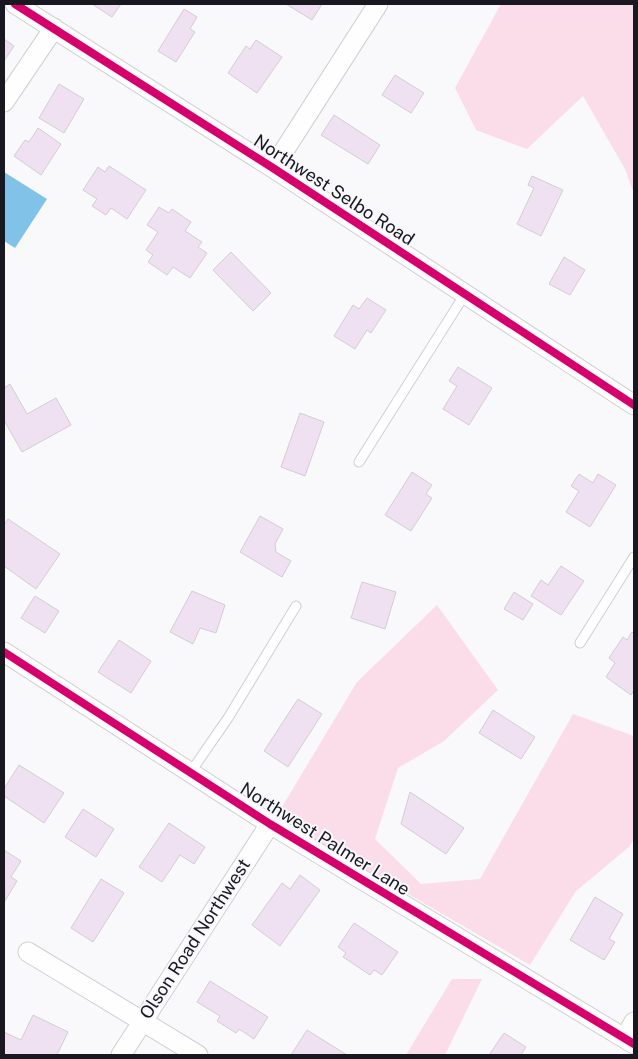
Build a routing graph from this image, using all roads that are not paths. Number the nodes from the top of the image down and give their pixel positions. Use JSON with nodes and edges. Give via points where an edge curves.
{"nodes":[{"id":1,"x":15,"y":4,"type":"edge"},
{"id":2,"x":378,"y":4,"type":"edge"},
{"id":3,"x":54,"y":28,"type":"junction"},
{"id":4,"x":4,"y":102,"type":"edge"},
{"id":5,"x":273,"y":168,"type":"junction"},
{"id":6,"x":465,"y":294,"type":"junction"},
{"id":7,"x":634,"y":405,"type":"edge"},
{"id":8,"x":359,"y":462,"type":"dead end"},
{"id":9,"x":634,"y":557,"type":"edge"},
{"id":10,"x":296,"y":606,"type":"dead end"},
{"id":11,"x":580,"y":644,"type":"dead end"},
{"id":12,"x":4,"y":652,"type":"edge"},
{"id":13,"x":190,"y":773,"type":"junction"},
{"id":14,"x":270,"y":824,"type":"junction"},
{"id":15,"x":28,"y":952,"type":"dead end"},
{"id":16,"x":142,"y":1020,"type":"junction"},
{"id":17,"x":631,"y":1035,"type":"edge"},
{"id":18,"x":121,"y":1055,"type":"edge"},
{"id":19,"x":198,"y":1055,"type":"edge"}],
"edges":[{"from":1,"to":3,"type":"street","name":"Northwest Selbo Road"},
{"from":2,"to":5,"type":"street"},
{"from":3,"to":4,"type":"street"},
{"from":3,"to":5,"type":"street","name":"Northwest Selbo Road"},
{"from":5,"to":6,"type":"street","name":"Northwest Selbo Road"},
{"from":6,"to":7,"type":"street","name":"Northwest Selbo Road"},
{"from":6,"to":8,"type":"lane"},
{"from":9,"to":11,"type":"lane"},
{"from":10,"to":13,"type":"lane","via":[[228,718]]},
{"from":12,"to":13,"type":"street","name":"Northwest Palmer Lane"},
{"from":13,"to":14,"type":"street","name":"Northwest Palmer Lane"},
{"from":14,"to":16,"type":"street","name":"Olson Road Northwest"},
{"from":14,"to":17,"type":"street","name":"Northwest Palmer Lane"},
{"from":15,"to":16,"type":"street"},
{"from":16,"to":18,"type":"street","name":"Olson Road Northwest"},
{"from":16,"to":19,"type":"street"}]}
